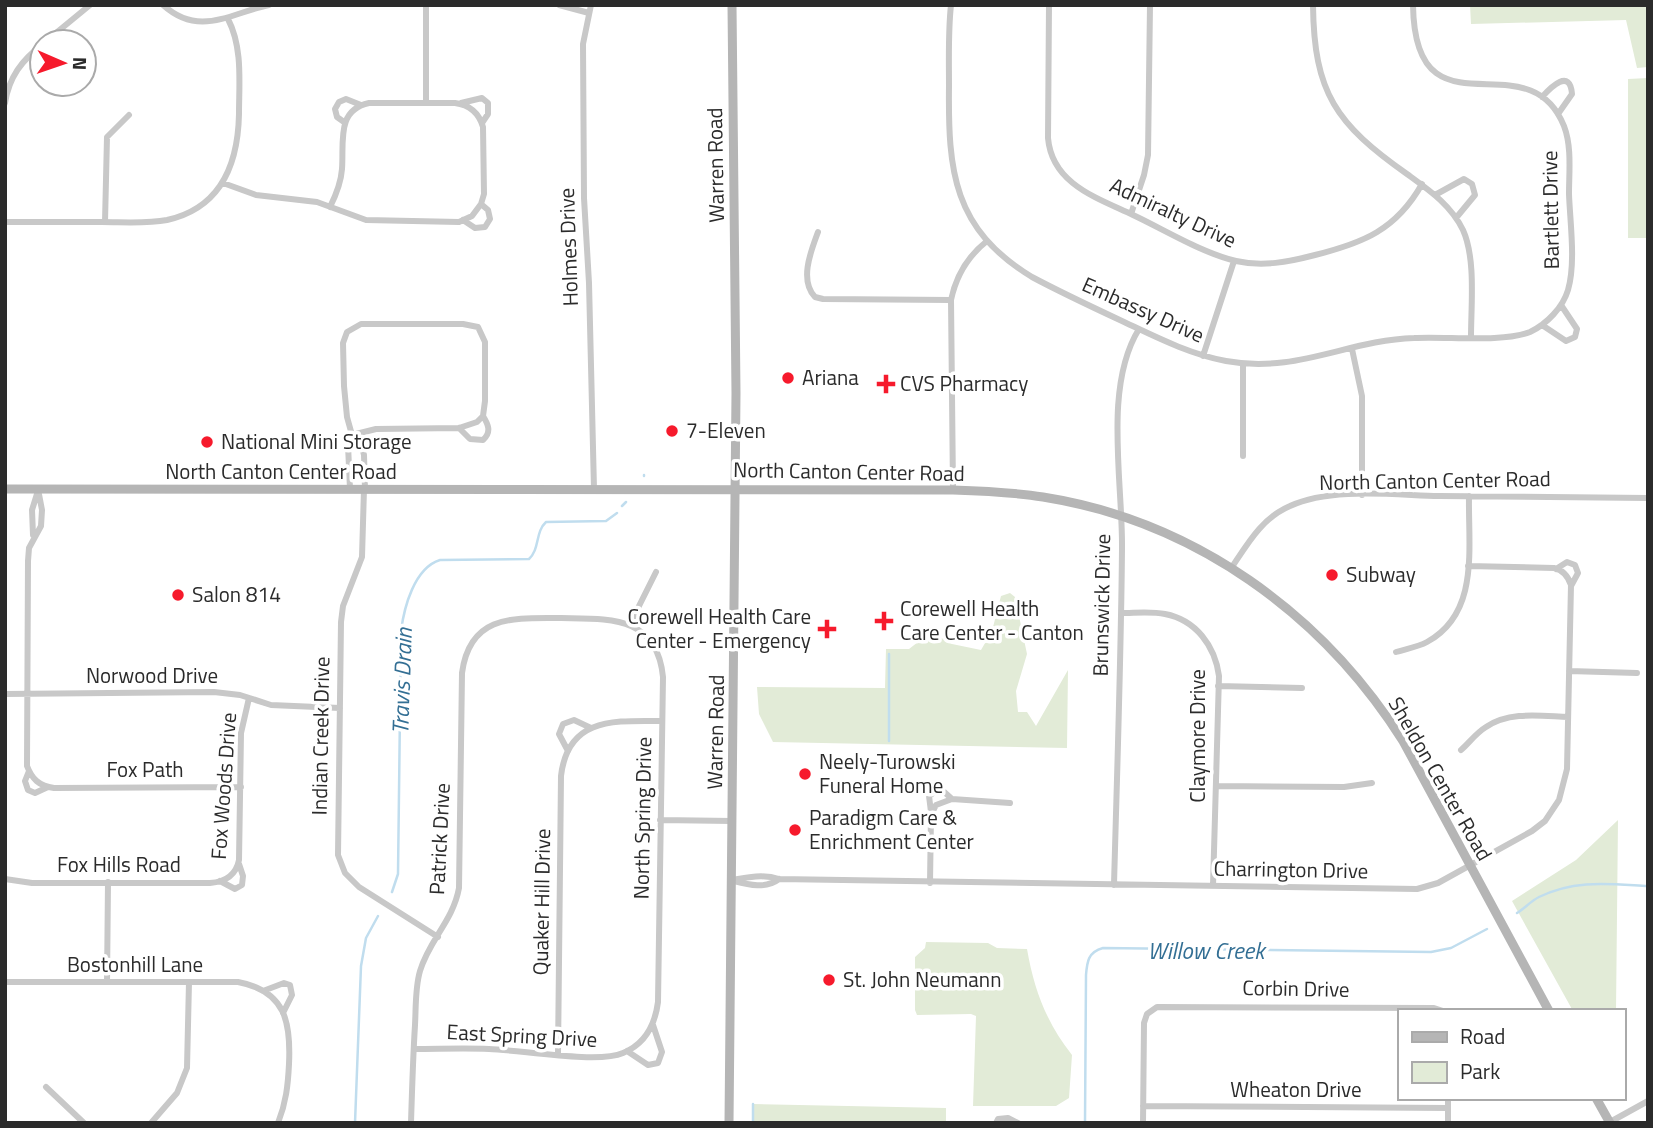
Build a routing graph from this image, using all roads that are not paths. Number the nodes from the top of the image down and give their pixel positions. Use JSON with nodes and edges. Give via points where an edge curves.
{"nodes":[{"id":1,"x":90,"y":5,"type":"edge"},
{"id":2,"x":163,"y":5,"type":"edge"},
{"id":3,"x":269,"y":5,"type":"edge"},
{"id":4,"x":426,"y":5,"type":"edge"},
{"id":5,"x":559,"y":5,"type":"edge"},
{"id":6,"x":591,"y":5,"type":"edge"},
{"id":7,"x":732,"y":5,"type":"edge"},
{"id":8,"x":950,"y":5,"type":"edge"},
{"id":9,"x":1049,"y":5,"type":"edge"},
{"id":10,"x":1150,"y":5,"type":"edge"},
{"id":11,"x":1313,"y":5,"type":"edge"},
{"id":12,"x":1413,"y":5,"type":"edge"},
{"id":13,"x":589,"y":13,"type":"junction"},
{"id":14,"x":228,"y":19,"type":"junction"},
{"id":15,"x":62,"y":28,"type":"edge"},
{"id":16,"x":28,"y":56,"type":"edge"},
{"id":17,"x":1542,"y":97,"type":"junction"},
{"id":18,"x":5,"y":103,"type":"edge"},
{"id":19,"x":425,"y":103,"type":"junction"},
{"id":20,"x":459,"y":103,"type":"junction"},
{"id":21,"x":361,"y":105,"type":"junction"},
{"id":22,"x":1558,"y":114,"type":"junction"},
{"id":23,"x":129,"y":115,"type":"dead end"},
{"id":24,"x":344,"y":122,"type":"junction"},
{"id":25,"x":482,"y":123,"type":"junction"},
{"id":26,"x":223,"y":183,"type":"junction"},
{"id":27,"x":1422,"y":184,"type":"junction"},
{"id":28,"x":1435,"y":195,"type":"junction"},
{"id":29,"x":481,"y":204,"type":"junction"},
{"id":30,"x":330,"y":207,"type":"junction"},
{"id":31,"x":1130,"y":214,"type":"junction"},
{"id":32,"x":1456,"y":218,"type":"junction"},
{"id":33,"x":463,"y":220,"type":"junction"},
{"id":34,"x":5,"y":222,"type":"edge"},
{"id":35,"x":105,"y":222,"type":"junction"},
{"id":36,"x":818,"y":232,"type":"dead end"},
{"id":37,"x":987,"y":241,"type":"junction"},
{"id":38,"x":1234,"y":261,"type":"junction"},
{"id":39,"x":951,"y":300,"type":"junction"},
{"id":40,"x":1560,"y":305,"type":"junction"},
{"id":41,"x":1550,"y":318,"type":"joint"},
{"id":42,"x":1542,"y":325,"type":"junction"},
{"id":43,"x":1139,"y":329,"type":"junction"},
{"id":44,"x":1471,"y":337,"type":"junction"},
{"id":45,"x":1352,"y":349,"type":"junction"},
{"id":46,"x":1203,"y":356,"type":"junction"},
{"id":47,"x":1243,"y":364,"type":"junction"},
{"id":48,"x":483,"y":416,"type":"junction"},
{"id":49,"x":459,"y":428,"type":"junction"},
{"id":50,"x":352,"y":435,"type":"junction"},
{"id":51,"x":1243,"y":456,"type":"dead end"},
{"id":52,"x":736,"y":488,"type":"junction"},
{"id":53,"x":5,"y":489,"type":"edge"},
{"id":54,"x":38,"y":489,"type":"junction"},
{"id":55,"x":350,"y":489,"type":"junction"},
{"id":56,"x":364,"y":489,"type":"junction"},
{"id":57,"x":594,"y":489,"type":"junction"},
{"id":58,"x":953,"y":490,"type":"junction"},
{"id":59,"x":1362,"y":495,"type":"junction"},
{"id":60,"x":1469,"y":496,"type":"junction"},
{"id":61,"x":1648,"y":498,"type":"edge"},
{"id":62,"x":1120,"y":515,"type":"junction"},
{"id":63,"x":1468,"y":566,"type":"junction"},
{"id":64,"x":1232,"y":567,"type":"junction"},
{"id":65,"x":1556,"y":569,"type":"junction"},
{"id":66,"x":656,"y":572,"type":"dead end"},
{"id":67,"x":1571,"y":586,"type":"junction"},
{"id":68,"x":1121,"y":613,"type":"junction"},
{"id":69,"x":630,"y":624,"type":"junction"},
{"id":70,"x":1396,"y":652,"type":"dead end"},
{"id":71,"x":1569,"y":671,"type":"junction"},
{"id":72,"x":1637,"y":673,"type":"dead end"},
{"id":73,"x":1218,"y":686,"type":"junction"},
{"id":74,"x":1302,"y":688,"type":"dead end"},
{"id":75,"x":5,"y":694,"type":"edge"},
{"id":76,"x":27,"y":694,"type":"junction"},
{"id":77,"x":249,"y":698,"type":"junction"},
{"id":78,"x":340,"y":708,"type":"junction"},
{"id":79,"x":1568,"y":717,"type":"junction"},
{"id":80,"x":662,"y":721,"type":"junction"},
{"id":81,"x":591,"y":727,"type":"junction"},
{"id":82,"x":1461,"y":750,"type":"dead end"},
{"id":83,"x":568,"y":751,"type":"junction"},
{"id":84,"x":29,"y":771,"type":"junction"},
{"id":85,"x":1371,"y":783,"type":"dead end"},
{"id":86,"x":1216,"y":786,"type":"junction"},
{"id":87,"x":48,"y":787,"type":"junction"},
{"id":88,"x":241,"y":787,"type":"junction"},
{"id":89,"x":951,"y":799,"type":"junction"},
{"id":90,"x":1010,"y":803,"type":"dead end"},
{"id":91,"x":931,"y":812,"type":"junction"},
{"id":92,"x":660,"y":820,"type":"junction"},
{"id":93,"x":732,"y":821,"type":"junction"},
{"id":94,"x":239,"y":864,"type":"junction"},
{"id":95,"x":1470,"y":865,"type":"junction"},
{"id":96,"x":231,"y":876,"type":"joint"},
{"id":97,"x":5,"y":879,"type":"edge"},
{"id":98,"x":732,"y":880,"type":"junction"},
{"id":99,"x":220,"y":881,"type":"junction"},
{"id":100,"x":108,"y":883,"type":"junction"},
{"id":101,"x":930,"y":883,"type":"junction"},
{"id":102,"x":1114,"y":886,"type":"junction"},
{"id":103,"x":1213,"y":886,"type":"junction"},
{"id":104,"x":438,"y":937,"type":"junction"},
{"id":105,"x":5,"y":982,"type":"edge"},
{"id":106,"x":107,"y":982,"type":"junction"},
{"id":107,"x":189,"y":982,"type":"junction"},
{"id":108,"x":263,"y":991,"type":"junction"},
{"id":109,"x":1437,"y":1009,"type":"edge"},
{"id":110,"x":1548,"y":1009,"type":"edge"},
{"id":111,"x":283,"y":1013,"type":"junction"},
{"id":112,"x":653,"y":1025,"type":"junction"},
{"id":113,"x":641,"y":1042,"type":"joint"},
{"id":114,"x":414,"y":1049,"type":"junction"},
{"id":115,"x":627,"y":1051,"type":"junction"},
{"id":116,"x":558,"y":1054,"type":"junction"},
{"id":117,"x":658,"y":1063,"type":"joint"},
{"id":118,"x":46,"y":1087,"type":"dead end"},
{"id":119,"x":1448,"y":1100,"type":"edge"},
{"id":120,"x":1597,"y":1100,"type":"edge"},
{"id":121,"x":1648,"y":1101,"type":"edge"},
{"id":122,"x":1143,"y":1106,"type":"junction"},
{"id":123,"x":1448,"y":1108,"type":"junction"},
{"id":124,"x":84,"y":1123,"type":"edge"},
{"id":125,"x":151,"y":1123,"type":"edge"},
{"id":126,"x":278,"y":1123,"type":"edge"},
{"id":127,"x":411,"y":1123,"type":"edge"},
{"id":128,"x":729,"y":1123,"type":"edge"},
{"id":129,"x":996,"y":1123,"type":"edge"},
{"id":130,"x":1018,"y":1123,"type":"edge"},
{"id":131,"x":1143,"y":1123,"type":"edge"},
{"id":132,"x":1448,"y":1123,"type":"edge"},
{"id":133,"x":1610,"y":1123,"type":"edge"}],
"edges":[{"from":1,"to":15,"type":"street"},
{"from":2,"to":14,"type":"street","via":[[194,21]]},
{"from":3,"to":14,"type":"street"},
{"from":4,"to":19,"type":"street"},
{"from":5,"to":13,"type":"street"},
{"from":6,"to":13,"type":"street","name":"Holmes Drive"},
{"from":7,"to":52,"type":"main road","name":"Warren Road"},
{"from":8,"to":37,"type":"street","name":"Embassy Drive","via":[[950,158],[962,201]]},
{"from":9,"to":31,"type":"street","name":"Admiralty Drive","via":[[1048,138],[1052,158],[1072,184]]},
{"from":10,"to":31,"type":"street","via":[[1148,155]]},
{"from":11,"to":27,"type":"street","via":[[1317,59],[1337,111],[1363,142]]},
{"from":12,"to":17,"type":"street","name":"Bartlett Drive","via":[[1417,46],[1436,73],[1456,82],[1524,87]]},
{"from":13,"to":57,"type":"street","name":"Holmes Drive","via":[[583,44],[583,154]]},
{"from":14,"to":26,"type":"street","via":[[238,58],[238,132]]},
{"from":16,"to":18,"type":"street","via":[[10,84]]},
{"from":17,"to":22,"type":"street","name":"Bartlett Drive"},
{"from":17,"to":22,"type":"street","via":[[1557,82],[1569,84],[1572,94]]},
{"from":19,"to":20,"type":"street"},
{"from":19,"to":21,"type":"street"},
{"from":20,"to":25,"type":"street","via":[[475,112]]},
{"from":20,"to":25,"type":"street","via":[[482,98],[488,103]]},
{"from":21,"to":24,"type":"street"},
{"from":21,"to":24,"type":"street","via":[[346,99],[339,102],[335,110]]},
{"from":22,"to":40,"type":"street","name":"Bartlett Drive","via":[[1569,147],[1570,271]]},
{"from":23,"to":35,"type":"street","via":[[107,137]]},
{"from":24,"to":30,"type":"street","via":[[341,178]]},
{"from":25,"to":29,"type":"street"},
{"from":26,"to":30,"type":"street","via":[[256,195]]},
{"from":26,"to":35,"type":"street","via":[[200,205],[176,218]]},
{"from":27,"to":28,"type":"street"},
{"from":27,"to":38,"type":"street","name":"Admiralty Drive","via":[[1396,219],[1359,243],[1282,263]]},
{"from":28,"to":32,"type":"street"},
{"from":28,"to":32,"type":"street","via":[[1464,179],[1472,184],[1475,195]]},
{"from":29,"to":33,"type":"street"},
{"from":29,"to":33,"type":"street","via":[[490,219],[485,227],[475,228]]},
{"from":30,"to":33,"type":"street","via":[[374,221]]},
{"from":31,"to":38,"type":"street","name":"Admiralty Drive"},
{"from":32,"to":44,"type":"street","via":[[1469,253]]},
{"from":34,"to":35,"type":"street"},
{"from":36,"to":39,"type":"street","via":[[808,259],[808,286],[815,297]]},
{"from":37,"to":39,"type":"street","via":[[963,267]]},
{"from":37,"to":43,"type":"street","name":"Embassy Drive","via":[[1032,277]]},
{"from":38,"to":46,"type":"street"},
{"from":39,"to":58,"type":"street"},
{"from":40,"to":41,"type":"street","name":"Bartlett Drive"},
{"from":40,"to":42,"type":"street","via":[[1577,329],[1575,337],[1566,341]]},
{"from":41,"to":42,"type":"street","name":"Embassy Drive"},
{"from":42,"to":44,"type":"street","name":"Embassy Drive","via":[[1511,337]]},
{"from":43,"to":46,"type":"street","name":"Embassy Drive"},
{"from":43,"to":62,"type":"street","name":"Brunswick Drive","via":[[1126,353],[1120,380]]},
{"from":44,"to":45,"type":"street","name":"Embassy Drive","via":[[1401,338]]},
{"from":45,"to":47,"type":"street","name":"Embassy Drive","via":[[1287,363]]},
{"from":45,"to":59,"type":"street","via":[[1362,396]]},
{"from":46,"to":47,"type":"street","name":"Embassy Drive"},
{"from":47,"to":51,"type":"street"},
{"from":48,"to":49,"type":"street"},
{"from":48,"to":49,"type":"street","via":[[489,430],[483,440],[470,439]]},
{"from":48,"to":50,"type":"street","via":[[485,342],[478,327],[361,324],[350,329],[344,343],[345,402]]},
{"from":49,"to":50,"type":"street","via":[[376,429]]},
{"from":50,"to":55,"type":"street","via":[[348,445]]},
{"from":50,"to":56,"type":"street","name":"Indian Creek Drive","via":[[361,443]]},
{"from":52,"to":57,"type":"main road","name":"North Canton Center Road"},
{"from":52,"to":58,"type":"main road","name":"North Canton Center Road"},
{"from":52,"to":93,"type":"main road","name":"Warren Road"},
{"from":53,"to":54,"type":"main road","name":"North Canton Center Road"},
{"from":54,"to":55,"type":"main road","name":"North Canton Center Road"},
{"from":54,"to":76,"type":"street","name":"Fox Path","via":[[28,561]]},
{"from":55,"to":56,"type":"main road","name":"North Canton Center Road"},
{"from":56,"to":57,"type":"main road","name":"North Canton Center Road"},
{"from":56,"to":78,"type":"street","name":"Indian Creek Drive","via":[[362,557],[342,613]]},
{"from":58,"to":62,"type":"main road","name":"North Canton Center Road","via":[[1042,497]]},
{"from":59,"to":60,"type":"street","name":"North Canton Center Road"},
{"from":59,"to":64,"type":"street","name":"North Canton Center Road","via":[[1317,498],[1283,509],[1259,529]]},
{"from":60,"to":61,"type":"street","name":"North Canton Center Road"},
{"from":60,"to":63,"type":"street"},
{"from":62,"to":64,"type":"main road","name":"North Canton Center Road"},
{"from":62,"to":68,"type":"street","name":"Brunswick Drive"},
{"from":63,"to":65,"type":"street"},
{"from":63,"to":70,"type":"street","via":[[1462,606],[1449,626],[1424,644]]},
{"from":64,"to":95,"type":"main road","name":"Sheldon Center Road","via":[[1302,620],[1369,692],[1403,741]]},
{"from":65,"to":67,"type":"street","name":"Charrington Drive"},
{"from":65,"to":67,"type":"street","name":"Charrington Drive","via":[[1567,562],[1575,565],[1578,573]]},
{"from":66,"to":69,"type":"street"},
{"from":67,"to":71,"type":"street","name":"Charrington Drive"},
{"from":68,"to":73,"type":"street","name":"Claymore Drive","via":[[1167,614],[1192,626],[1213,652]]},
{"from":68,"to":102,"type":"street","name":"Brunswick Drive"},
{"from":69,"to":80,"type":"street","name":"North Spring Drive","via":[[648,638],[660,659]]},
{"from":69,"to":104,"type":"street","name":"Patrick Drive","via":[[607,618],[516,618],[494,623],[469,646],[462,673],[459,888]]},
{"from":71,"to":72,"type":"street"},
{"from":71,"to":79,"type":"street","name":"Charrington Drive"},
{"from":73,"to":74,"type":"street"},
{"from":73,"to":86,"type":"street","name":"Claymore Drive"},
{"from":75,"to":76,"type":"street","name":"Norwood Drive"},
{"from":76,"to":77,"type":"street","name":"Norwood Drive","via":[[214,692]]},
{"from":76,"to":84,"type":"street","name":"Fox Path"},
{"from":77,"to":78,"type":"street","name":"Norwood Drive","via":[[271,705]]},
{"from":77,"to":88,"type":"street","name":"Fox Woods Drive","via":[[241,733]]},
{"from":78,"to":104,"type":"street","name":"Indian Creek Drive","via":[[337,848],[341,865],[359,887]]},
{"from":79,"to":82,"type":"street","via":[[1506,718],[1484,728]]},
{"from":79,"to":95,"type":"street","name":"Charrington Drive","via":[[1566,779],[1553,810],[1532,831]]},
{"from":80,"to":81,"type":"street","name":"Quaker Hill Drive","via":[[611,721]]},
{"from":80,"to":92,"type":"street","name":"North Spring Drive"},
{"from":81,"to":83,"type":"street"},
{"from":81,"to":83,"type":"street","name":"Quaker Hill Drive","via":[[574,720],[563,724],[559,734]]},
{"from":83,"to":116,"type":"street","name":"Quaker Hill Drive","via":[[561,776]]},
{"from":84,"to":87,"type":"street"},
{"from":84,"to":87,"type":"street","name":"Fox Path","via":[[25,780],[28,790],[35,793]]},
{"from":85,"to":86,"type":"street"},
{"from":86,"to":103,"type":"street","name":"Claymore Drive"},
{"from":87,"to":88,"type":"street","name":"Fox Path"},
{"from":88,"to":94,"type":"street","name":"Fox Woods Drive"},
{"from":89,"to":90,"type":"street"},
{"from":89,"to":91,"type":"street"},
{"from":89,"to":91,"type":"street","via":[[942,790],[933,792],[929,796]]},
{"from":91,"to":101,"type":"street"},
{"from":92,"to":93,"type":"street"},
{"from":92,"to":112,"type":"street","name":"North Spring Drive","via":[[658,1002]]},
{"from":93,"to":98,"type":"main road","name":"Warren Road"},
{"from":94,"to":96,"type":"street","name":"Fox Woods Drive"},
{"from":94,"to":99,"type":"street","via":[[242,885],[235,889]]},
{"from":95,"to":103,"type":"street","name":"Charrington Drive","via":[[1417,889]]},
{"from":95,"to":110,"type":"main road","name":"Sheldon Center Road"},
{"from":96,"to":99,"type":"street","name":"Fox Hills Road"},
{"from":97,"to":100,"type":"street","name":"Fox Hills Road"},
{"from":98,"to":101,"type":"street","name":"Charrington Drive"},
{"from":98,"to":128,"type":"main road","name":"Warren Road"},
{"from":99,"to":100,"type":"street","name":"Fox Hills Road"},
{"from":100,"to":106,"type":"street"},
{"from":101,"to":102,"type":"street","name":"Charrington Drive"},
{"from":102,"to":103,"type":"street","name":"Charrington Drive"},
{"from":104,"to":114,"type":"street","name":"Patrick Drive","via":[[418,978]]},
{"from":105,"to":106,"type":"street","name":"Bostonhill Lane"},
{"from":106,"to":107,"type":"street","name":"Bostonhill Lane"},
{"from":107,"to":108,"type":"street","name":"Bostonhill Lane","via":[[238,982]]},
{"from":107,"to":125,"type":"street","via":[[187,1068],[177,1093]]},
{"from":108,"to":111,"type":"street","name":"Bostonhill Lane"},
{"from":108,"to":111,"type":"street","name":"Bostonhill Lane","via":[[290,985],[292,995]]},
{"from":109,"to":122,"type":"street","name":"Corbin Drive","via":[[1157,1007],[1149,1011],[1144,1023]]},
{"from":111,"to":126,"type":"street","via":[[290,1038],[288,1087]]},
{"from":112,"to":113,"type":"street","name":"North Spring Drive"},
{"from":112,"to":117,"type":"street","name":"North Spring Drive","via":[[662,1052]]},
{"from":113,"to":115,"type":"street","name":"East Spring Drive"},
{"from":114,"to":116,"type":"street","name":"East Spring Drive"},
{"from":114,"to":127,"type":"street","name":"Patrick Drive"},
{"from":115,"to":116,"type":"street","name":"East Spring Drive","via":[[601,1058]]},
{"from":115,"to":117,"type":"street","name":"East Spring Drive","via":[[649,1065]]},
{"from":118,"to":124,"type":"street"},
{"from":119,"to":123,"type":"street"},
{"from":120,"to":133,"type":"main road"},
{"from":121,"to":133,"type":"street"},
{"from":122,"to":123,"type":"street","name":"Wheaton Drive"},
{"from":122,"to":131,"type":"street"},
{"from":123,"to":132,"type":"street"},
{"from":129,"to":130,"type":"street","via":[[1008,1118]]}]}
